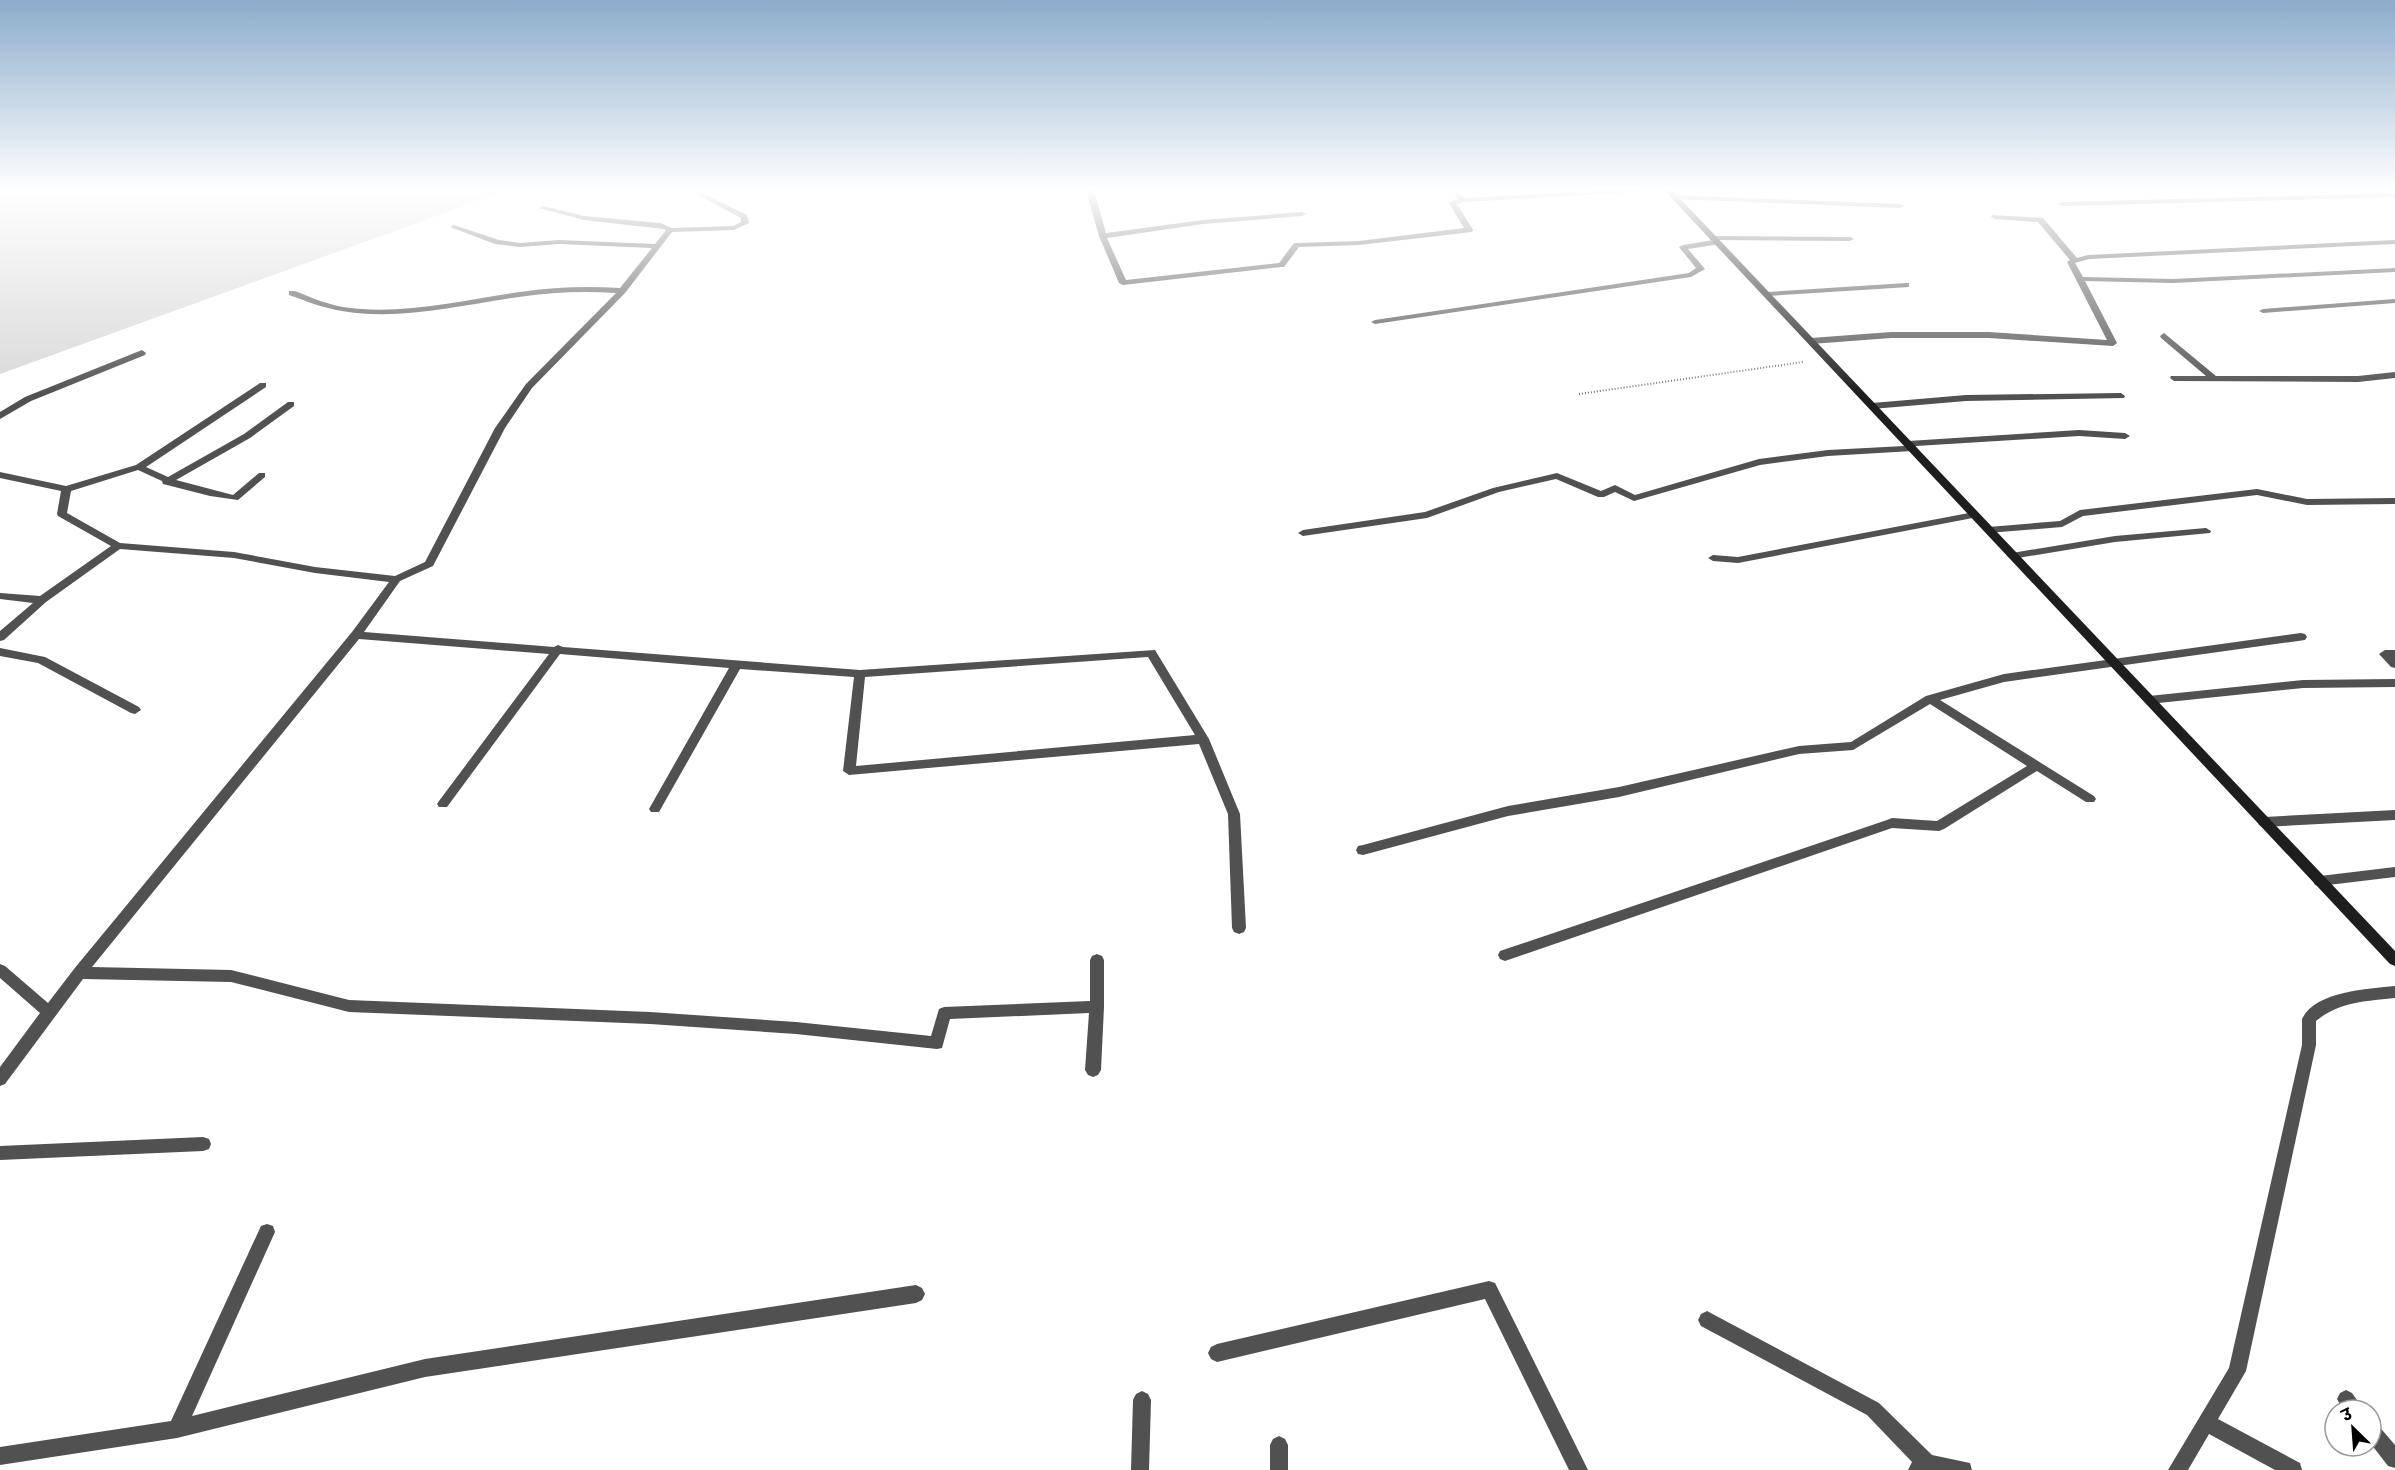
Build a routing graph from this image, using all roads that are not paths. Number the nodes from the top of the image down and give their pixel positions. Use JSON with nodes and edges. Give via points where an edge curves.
{"nodes":[{"id":1,"x":646,"y":259,"type":"edge"},
{"id":2,"x":1113,"y":259,"type":"edge"},
{"id":3,"x":1286,"y":259,"type":"edge"},
{"id":4,"x":1692,"y":259,"type":"edge"},
{"id":5,"x":1733,"y":259,"type":"edge"},
{"id":6,"x":2073,"y":259,"type":"edge"},
{"id":7,"x":2083,"y":259,"type":"edge"},
{"id":8,"x":2075,"y":261,"type":"junction"},
{"id":9,"x":2395,"y":270,"type":"edge"},
{"id":10,"x":2079,"y":279,"type":"junction"},
{"id":11,"x":1906,"y":285,"type":"dead end"},
{"id":12,"x":622,"y":291,"type":"junction"},
{"id":13,"x":292,"y":293,"type":"dead end"},
{"id":14,"x":1767,"y":294,"type":"junction"},
{"id":15,"x":2395,"y":301,"type":"edge"},
{"id":16,"x":2263,"y":311,"type":"dead end"},
{"id":17,"x":1375,"y":322,"type":"dead end"},
{"id":18,"x":2164,"y":336,"type":"dead end"},
{"id":19,"x":1811,"y":341,"type":"junction"},
{"id":20,"x":142,"y":353,"type":"dead end"},
{"id":21,"x":2395,"y":375,"type":"edge"},
{"id":22,"x":2174,"y":378,"type":"dead end"},
{"id":23,"x":2215,"y":379,"type":"junction"},
{"id":24,"x":263,"y":385,"type":"dead end"},
{"id":25,"x":2121,"y":396,"type":"dead end"},
{"id":26,"x":291,"y":404,"type":"dead end"},
{"id":27,"x":1872,"y":406,"type":"junction"},
{"id":28,"x":0,"y":416,"type":"edge"},
{"id":29,"x":2125,"y":436,"type":"dead end"},
{"id":30,"x":1910,"y":446,"type":"junction"},
{"id":31,"x":139,"y":467,"type":"junction"},
{"id":32,"x":0,"y":475,"type":"edge"},
{"id":33,"x":262,"y":476,"type":"dead end"},
{"id":34,"x":166,"y":482,"type":"junction"},
{"id":35,"x":66,"y":489,"type":"junction"},
{"id":36,"x":2395,"y":501,"type":"edge"},
{"id":37,"x":1974,"y":515,"type":"junction"},
{"id":38,"x":1988,"y":530,"type":"junction"},
{"id":39,"x":2206,"y":531,"type":"dead end"},
{"id":40,"x":1303,"y":533,"type":"dead end"},
{"id":41,"x":117,"y":546,"type":"junction"},
{"id":42,"x":2012,"y":555,"type":"junction"},
{"id":43,"x":1713,"y":558,"type":"dead end"},
{"id":44,"x":396,"y":579,"type":"junction"},
{"id":45,"x":0,"y":596,"type":"edge"},
{"id":46,"x":42,"y":600,"type":"junction"},
{"id":47,"x":356,"y":635,"type":"junction"},
{"id":48,"x":0,"y":637,"type":"edge"},
{"id":49,"x":2301,"y":637,"type":"dead end"},
{"id":50,"x":558,"y":649,"type":"junction"},
{"id":51,"x":0,"y":652,"type":"edge"},
{"id":52,"x":2395,"y":654,"type":"edge"},
{"id":53,"x":2115,"y":664,"type":"junction"},
{"id":54,"x":2395,"y":664,"type":"edge"},
{"id":55,"x":736,"y":665,"type":"junction"},
{"id":56,"x":860,"y":674,"type":"junction"},
{"id":57,"x":2395,"y":683,"type":"edge"},
{"id":58,"x":1930,"y":699,"type":"junction"},
{"id":59,"x":2149,"y":700,"type":"junction"},
{"id":60,"x":135,"y":710,"type":"dead end"},
{"id":61,"x":1203,"y":739,"type":"junction"},
{"id":62,"x":2036,"y":766,"type":"junction"},
{"id":63,"x":2090,"y":799,"type":"dead end"},
{"id":64,"x":443,"y":804,"type":"dead end"},
{"id":65,"x":655,"y":808,"type":"dead end"},
{"id":66,"x":2395,"y":815,"type":"edge"},
{"id":67,"x":2264,"y":822,"type":"junction"},
{"id":68,"x":1363,"y":850,"type":"dead end"},
{"id":69,"x":2395,"y":872,"type":"edge"},
{"id":70,"x":2320,"y":881,"type":"junction"},
{"id":71,"x":1239,"y":928,"type":"dead end"},
{"id":72,"x":1505,"y":955,"type":"dead end"},
{"id":73,"x":1097,"y":960,"type":"dead end"},
{"id":74,"x":2395,"y":960,"type":"edge"},
{"id":75,"x":0,"y":970,"type":"edge"},
{"id":76,"x":79,"y":973,"type":"junction"},
{"id":77,"x":2395,"y":992,"type":"edge"},
{"id":78,"x":1097,"y":1007,"type":"junction"},
{"id":79,"x":49,"y":1012,"type":"junction"},
{"id":80,"x":1093,"y":1070,"type":"dead end"},
{"id":81,"x":0,"y":1078,"type":"edge"},
{"id":82,"x":203,"y":1144,"type":"dead end"},
{"id":83,"x":0,"y":1154,"type":"edge"},
{"id":84,"x":267,"y":1232,"type":"dead end"},
{"id":85,"x":916,"y":1294,"type":"dead end"},
{"id":86,"x":1707,"y":1320,"type":"dead end"},
{"id":87,"x":1217,"y":1353,"type":"dead end"},
{"id":88,"x":1142,"y":1400,"type":"dead end"},
{"id":89,"x":2206,"y":1422,"type":"junction"},
{"id":90,"x":177,"y":1429,"type":"junction"},
{"id":91,"x":2383,"y":1444,"type":"edge"},
{"id":92,"x":1279,"y":1445,"type":"dead end"},
{"id":93,"x":0,"y":1456,"type":"edge"},
{"id":94,"x":2395,"y":1459,"type":"edge"},
{"id":95,"x":2395,"y":1466,"type":"edge"},
{"id":96,"x":1922,"y":1467,"type":"edge"},
{"id":97,"x":1140,"y":1470,"type":"edge"},
{"id":98,"x":1279,"y":1470,"type":"edge"},
{"id":99,"x":1579,"y":1470,"type":"edge"},
{"id":100,"x":1963,"y":1470,"type":"edge"},
{"id":101,"x":2177,"y":1470,"type":"edge"},
{"id":102,"x":2293,"y":1470,"type":"edge"},
{"id":103,"x":2390,"y":1470,"type":"edge"}],
"edges":[{"from":1,"to":12,"type":"street"},
{"from":2,"to":3,"type":"street","via":[[1123,283],[1281,265]]},
{"from":4,"to":17,"type":"street","via":[[1701,269],[1691,275]]},
{"from":5,"to":14,"type":"main road"},
{"from":6,"to":8,"type":"street"},
{"from":7,"to":8,"type":"street"},
{"from":8,"to":10,"type":"street","via":[[2071,262]]},
{"from":9,"to":10,"type":"street","via":[[2173,281]]},
{"from":10,"to":19,"type":"street","via":[[2113,343],[1891,334]]},
{"from":11,"to":14,"type":"street"},
{"from":12,"to":13,"type":"street","via":[[568,288],[371,312],[321,305]]},
{"from":12,"to":44,"type":"street","via":[[529,386],[500,428],[429,564]]},
{"from":14,"to":19,"type":"main road"},
{"from":15,"to":16,"type":"street"},
{"from":18,"to":23,"type":"street"},
{"from":19,"to":27,"type":"main road"},
{"from":20,"to":28,"type":"street","via":[[28,399]]},
{"from":21,"to":23,"type":"street","via":[[2358,379]]},
{"from":22,"to":23,"type":"street"},
{"from":24,"to":31,"type":"street"},
{"from":25,"to":27,"type":"street","via":[[1966,398]]},
{"from":26,"to":34,"type":"street","via":[[247,436]]},
{"from":27,"to":30,"type":"main road"},
{"from":29,"to":30,"type":"street","via":[[2079,433]]},
{"from":30,"to":37,"type":"main road"},
{"from":30,"to":40,"type":"street","via":[[1759,462],[1634,498],[1615,488],[1601,495],[1557,476],[1496,490],[1427,515]]},
{"from":31,"to":34,"type":"street"},
{"from":31,"to":35,"type":"street"},
{"from":32,"to":35,"type":"street"},
{"from":33,"to":34,"type":"street","via":[[235,498]]},
{"from":35,"to":41,"type":"street","via":[[62,514]]},
{"from":36,"to":38,"type":"street","via":[[2307,502],[2257,492],[2080,513],[2062,524]]},
{"from":37,"to":38,"type":"main road"},
{"from":37,"to":43,"type":"street","via":[[1738,560]]},
{"from":38,"to":42,"type":"main road"},
{"from":39,"to":42,"type":"street","via":[[2115,539]]},
{"from":41,"to":44,"type":"street","via":[[234,555]]},
{"from":41,"to":46,"type":"street"},
{"from":42,"to":53,"type":"main road"},
{"from":44,"to":47,"type":"street"},
{"from":45,"to":46,"type":"street"},
{"from":46,"to":48,"type":"street"},
{"from":47,"to":50,"type":"street"},
{"from":47,"to":76,"type":"street"},
{"from":49,"to":53,"type":"street"},
{"from":50,"to":55,"type":"street"},
{"from":50,"to":64,"type":"street"},
{"from":51,"to":60,"type":"street","via":[[41,660]]},
{"from":52,"to":54,"type":"street","via":[[2385,654]]},
{"from":53,"to":58,"type":"street","via":[[2004,678]]},
{"from":53,"to":59,"type":"main road"},
{"from":55,"to":56,"type":"street"},
{"from":55,"to":65,"type":"street"},
{"from":56,"to":61,"type":"street","via":[[1151,653]]},
{"from":56,"to":61,"type":"street","via":[[849,771]]},
{"from":57,"to":59,"type":"street","via":[[2303,684]]},
{"from":58,"to":62,"type":"street"},
{"from":58,"to":68,"type":"street","via":[[1854,746],[1799,750],[1619,792],[1508,811]]},
{"from":59,"to":67,"type":"main road"},
{"from":61,"to":71,"type":"street","via":[[1234,814]]},
{"from":62,"to":63,"type":"street"},
{"from":62,"to":72,"type":"street","via":[[1939,826],[1892,823]]},
{"from":66,"to":67,"type":"street"},
{"from":67,"to":70,"type":"main road"},
{"from":69,"to":70,"type":"street"},
{"from":70,"to":74,"type":"main road"},
{"from":73,"to":78,"type":"street"},
{"from":75,"to":79,"type":"street"},
{"from":76,"to":78,"type":"street","via":[[231,976],[349,1006],[650,1018],[937,1043],[944,1013]]},
{"from":76,"to":79,"type":"street"},
{"from":77,"to":89,"type":"street","via":[[2349,998],[2321,1007],[2309,1020],[2309,1045],[2237,1371]]},
{"from":78,"to":80,"type":"street"},
{"from":79,"to":81,"type":"street"},
{"from":82,"to":83,"type":"street"},
{"from":84,"to":90,"type":"street"},
{"from":85,"to":90,"type":"street","via":[[425,1368]]},
{"from":86,"to":96,"type":"street","via":[[1873,1409]]},
{"from":87,"to":99,"type":"street","via":[[1489,1289]]},
{"from":88,"to":97,"type":"street"},
{"from":89,"to":101,"type":"street"},
{"from":89,"to":102,"type":"street"},
{"from":90,"to":93,"type":"street"},
{"from":91,"to":94,"type":"street"},
{"from":92,"to":98,"type":"street"},
{"from":95,"to":103,"type":"street"},
{"from":96,"to":100,"type":"street"}]}
